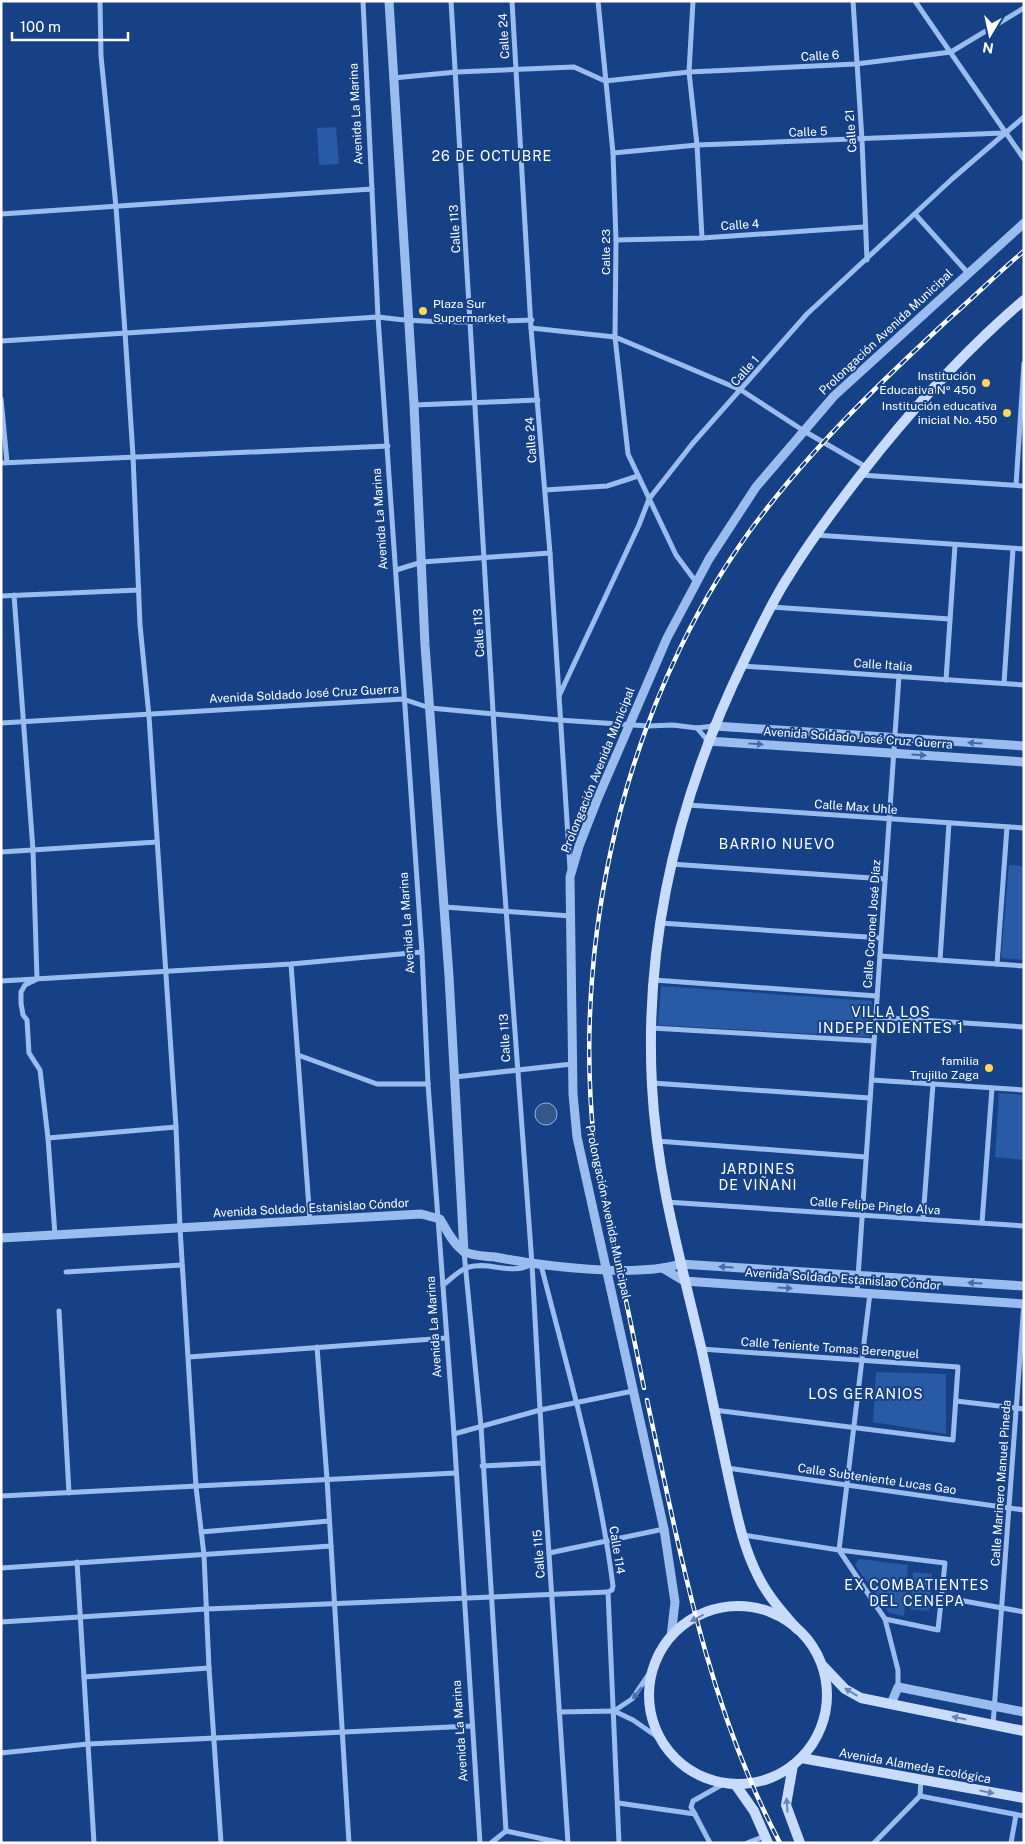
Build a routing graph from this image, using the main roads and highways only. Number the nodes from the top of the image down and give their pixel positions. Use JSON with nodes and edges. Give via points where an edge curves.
{"nodes":[{"id":1,"x":1024,"y":300,"type":"edge"},
{"id":2,"x":797,"y":1629,"type":"junction"},
{"id":3,"x":820,"y":1663,"type":"junction"},
{"id":4,"x":1024,"y":1731,"type":"edge"},
{"id":5,"x":797,"y":1761,"type":"junction"},
{"id":6,"x":730,"y":1784,"type":"junction"},
{"id":7,"x":1024,"y":1798,"type":"edge"},
{"id":8,"x":767,"y":1840,"type":"edge"},
{"id":9,"x":800,"y":1843,"type":"edge"}],
"edges":[{"from":1,"to":2,"type":"main road","name":"Prolongación Avenida Municipal","via":[[923,397],[862,471],[815,536],[770,607],[708,741],[686,805],[660,923],[651,1028],[656,1140],[665,1202],[742,1535],[758,1577]]},
{"from":2,"to":3,"type":"main road","name":"Prolongación Avenida Municipal"},
{"from":2,"to":6,"type":"main road","name":"Prolongación Avenida Municipal","one_way":true,"via":[[770,1613],[730,1607],[696,1618],[671,1637],[653,1668],[649,1703],[660,1738],[671,1754],[687,1768],[705,1778]]},
{"from":4,"to":3,"type":"main road","one_way":true,"via":[[860,1698],[845,1689]]},
{"from":3,"to":5,"type":"main road","name":"Prolongación Avenida Municipal","via":[[826,1690],[825,1713],[814,1742]]},
{"from":5,"to":6,"type":"main road","name":"Prolongación Avenida Municipal","via":[[766,1779]]},
{"from":5,"to":7,"type":"main road","name":"Avenida Alameda Ecológica","one_way":true},
{"from":9,"to":5,"type":"main road","name":"Prolongación Avenida Municipal","one_way":true,"via":[[786,1805]]},
{"from":6,"to":8,"type":"main road","via":[[754,1811]]}]}
